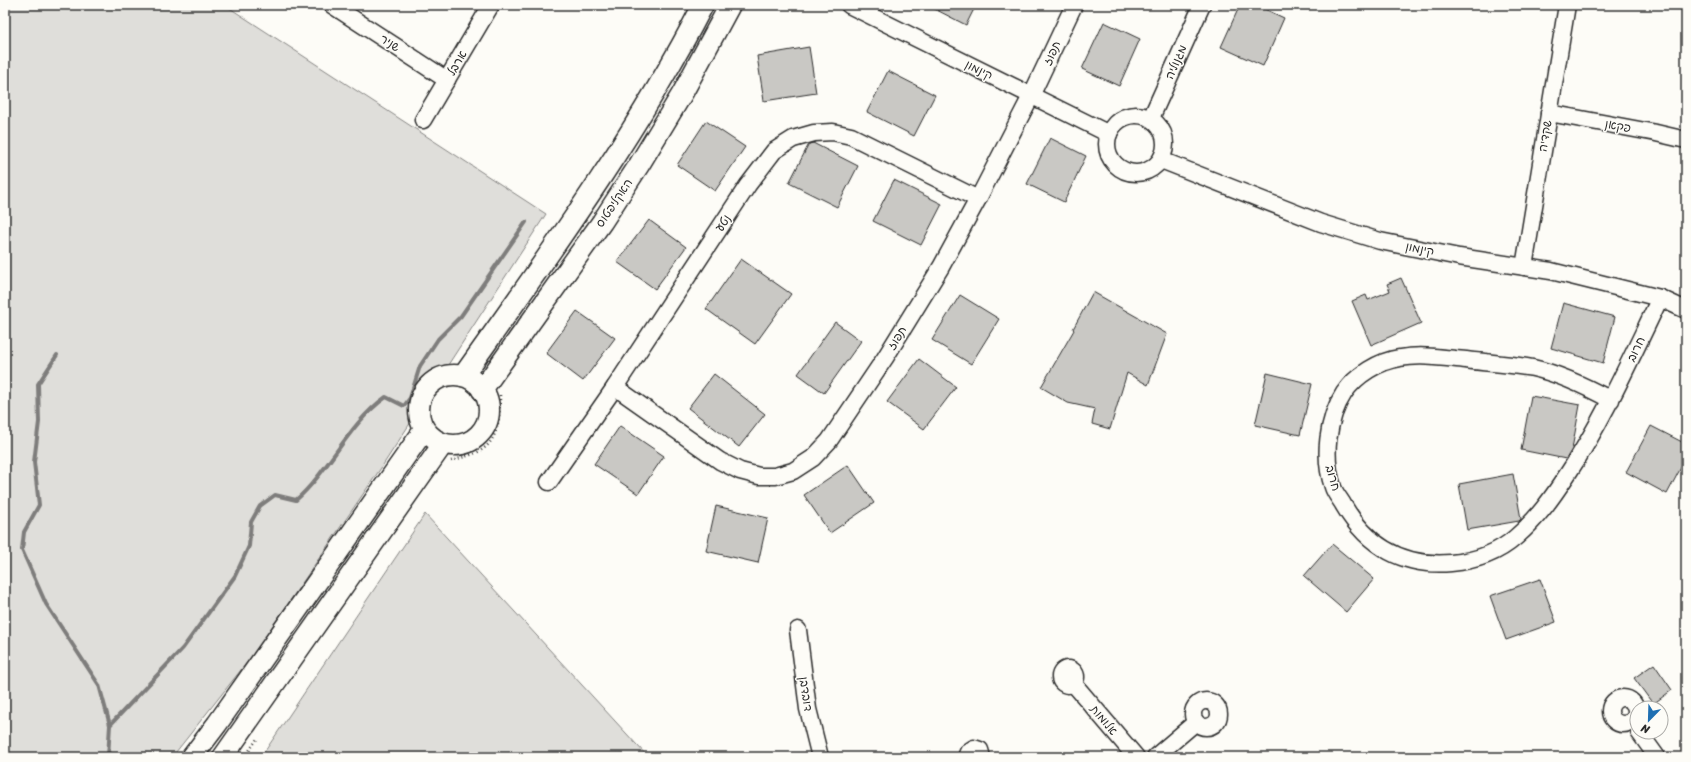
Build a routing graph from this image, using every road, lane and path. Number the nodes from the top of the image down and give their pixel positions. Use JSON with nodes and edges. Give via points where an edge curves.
{"nodes":[{"id":1,"x":332,"y":5,"type":"edge"},
{"id":2,"x":491,"y":5,"type":"edge"},
{"id":3,"x":703,"y":5,"type":"edge"},
{"id":4,"x":730,"y":5,"type":"edge"},
{"id":5,"x":849,"y":5,"type":"edge"},
{"id":6,"x":1074,"y":5,"type":"edge"},
{"id":7,"x":1202,"y":5,"type":"edge"},
{"id":8,"x":1567,"y":5,"type":"edge"},
{"id":9,"x":447,"y":80,"type":"junction"},
{"id":10,"x":1031,"y":96,"type":"junction"},
{"id":11,"x":1549,"y":114,"type":"junction"},
{"id":12,"x":1151,"y":118,"type":"junction"},
{"id":13,"x":423,"y":120,"type":"dead end"},
{"id":14,"x":1109,"y":134,"type":"junction"},
{"id":15,"x":1686,"y":140,"type":"edge"},
{"id":16,"x":1161,"y":160,"type":"junction"},
{"id":17,"x":978,"y":199,"type":"junction"},
{"id":18,"x":1524,"y":267,"type":"junction"},
{"id":19,"x":1660,"y":298,"type":"junction"},
{"id":20,"x":1686,"y":310,"type":"edge"},
{"id":21,"x":463,"y":376,"type":"junction"},
{"id":22,"x":615,"y":387,"type":"junction"},
{"id":23,"x":482,"y":390,"type":"junction"},
{"id":24,"x":1611,"y":400,"type":"junction"},
{"id":25,"x":424,"y":430,"type":"junction"},
{"id":26,"x":443,"y":444,"type":"junction"},
{"id":27,"x":549,"y":482,"type":"dead end"},
{"id":28,"x":798,"y":630,"type":"dead end"},
{"id":29,"x":1073,"y":683,"type":"dead end"},
{"id":30,"x":1196,"y":722,"type":"dead end"},
{"id":31,"x":1645,"y":740,"type":"edge"},
{"id":32,"x":192,"y":757,"type":"edge"},
{"id":33,"x":223,"y":757,"type":"edge"},
{"id":34,"x":820,"y":757,"type":"edge"},
{"id":35,"x":966,"y":757,"type":"edge"},
{"id":36,"x":982,"y":757,"type":"edge"},
{"id":37,"x":1136,"y":757,"type":"edge"},
{"id":38,"x":1154,"y":757,"type":"edge"},
{"id":39,"x":1657,"y":757,"type":"edge"}],
"edges":[{"from":1,"to":9,"type":"street","name":"שניר"},
{"from":2,"to":9,"type":"street","name":"ארבל"},
{"from":3,"to":21,"type":"main road","name":"האקליפטוס","via":[[657,88],[611,163]]},
{"from":4,"to":23,"type":"main road","name":"האקליפטוס","via":[[682,94],[639,165]]},
{"from":5,"to":10,"type":"street","name":"קינמון"},
{"from":6,"to":10,"type":"street","name":"תפוז"},
{"from":7,"to":12,"type":"street","name":"מגנוליה"},
{"from":8,"to":11,"type":"street","name":"שקדיה"},
{"from":9,"to":13,"type":"street","name":"ארבל"},
{"from":10,"to":14,"type":"street","name":"קינמון"},
{"from":10,"to":17,"type":"street","name":"תפוז"},
{"from":11,"to":15,"type":"street","name":"פקאן"},
{"from":11,"to":18,"type":"street","name":"שקדיה"},
{"from":12,"to":14,"type":"street","via":[[1134,115],[1126,117],[1113,127]]},
{"from":12,"to":16,"type":"street","via":[[1163,132],[1166,142]]},
{"from":14,"to":16,"type":"street","via":[[1107,142],[1111,159],[1124,170],[1140,173]]},
{"from":16,"to":18,"type":"street","name":"קינמון","via":[[1321,223],[1373,239],[1458,257]]},
{"from":17,"to":22,"type":"street","name":"נטע","via":[[851,136],[833,132],[814,133],[792,139],[774,151],[757,174]]},
{"from":17,"to":22,"type":"street","name":"תפוז","via":[[941,267],[893,345],[829,441],[813,458],[793,471],[775,476],[759,476],[740,471],[720,461]]},
{"from":18,"to":19,"type":"street","name":"קינמון"},
{"from":19,"to":20,"type":"street","name":"קינמון"},
{"from":19,"to":24,"type":"street","name":"חרוב"},
{"from":21,"to":23,"type":"main road","via":[[476,383]]},
{"from":21,"to":25,"type":"main road","via":[[443,376],[427,387],[418,403],[419,419]]},
{"from":22,"to":27,"type":"street","name":"נטע"},
{"from":23,"to":26,"type":"main road","via":[[487,398],[489,414],[482,432],[472,441],[455,446]]},
{"from":24,"to":24,"type":"street","name":"חרוב","via":[[1588,443],[1547,505],[1515,538],[1488,556],[1435,565],[1406,560],[1386,550],[1365,534],[1350,517],[1333,488],[1327,442],[1334,414],[1344,392],[1377,365],[1399,358],[1431,356],[1533,368],[1557,375]]},
{"from":25,"to":26,"type":"main road"},
{"from":25,"to":32,"type":"main road"},
{"from":26,"to":33,"type":"main road"},
{"from":28,"to":34,"type":"street","name":"דובדבן","via":[[808,709]]},
{"from":29,"to":37,"type":"street","name":"אלומות"},
{"from":30,"to":38,"type":"street"},
{"from":31,"to":39,"type":"street"},
{"from":35,"to":36,"type":"street","via":[[974,748],[980,750]]}]}
